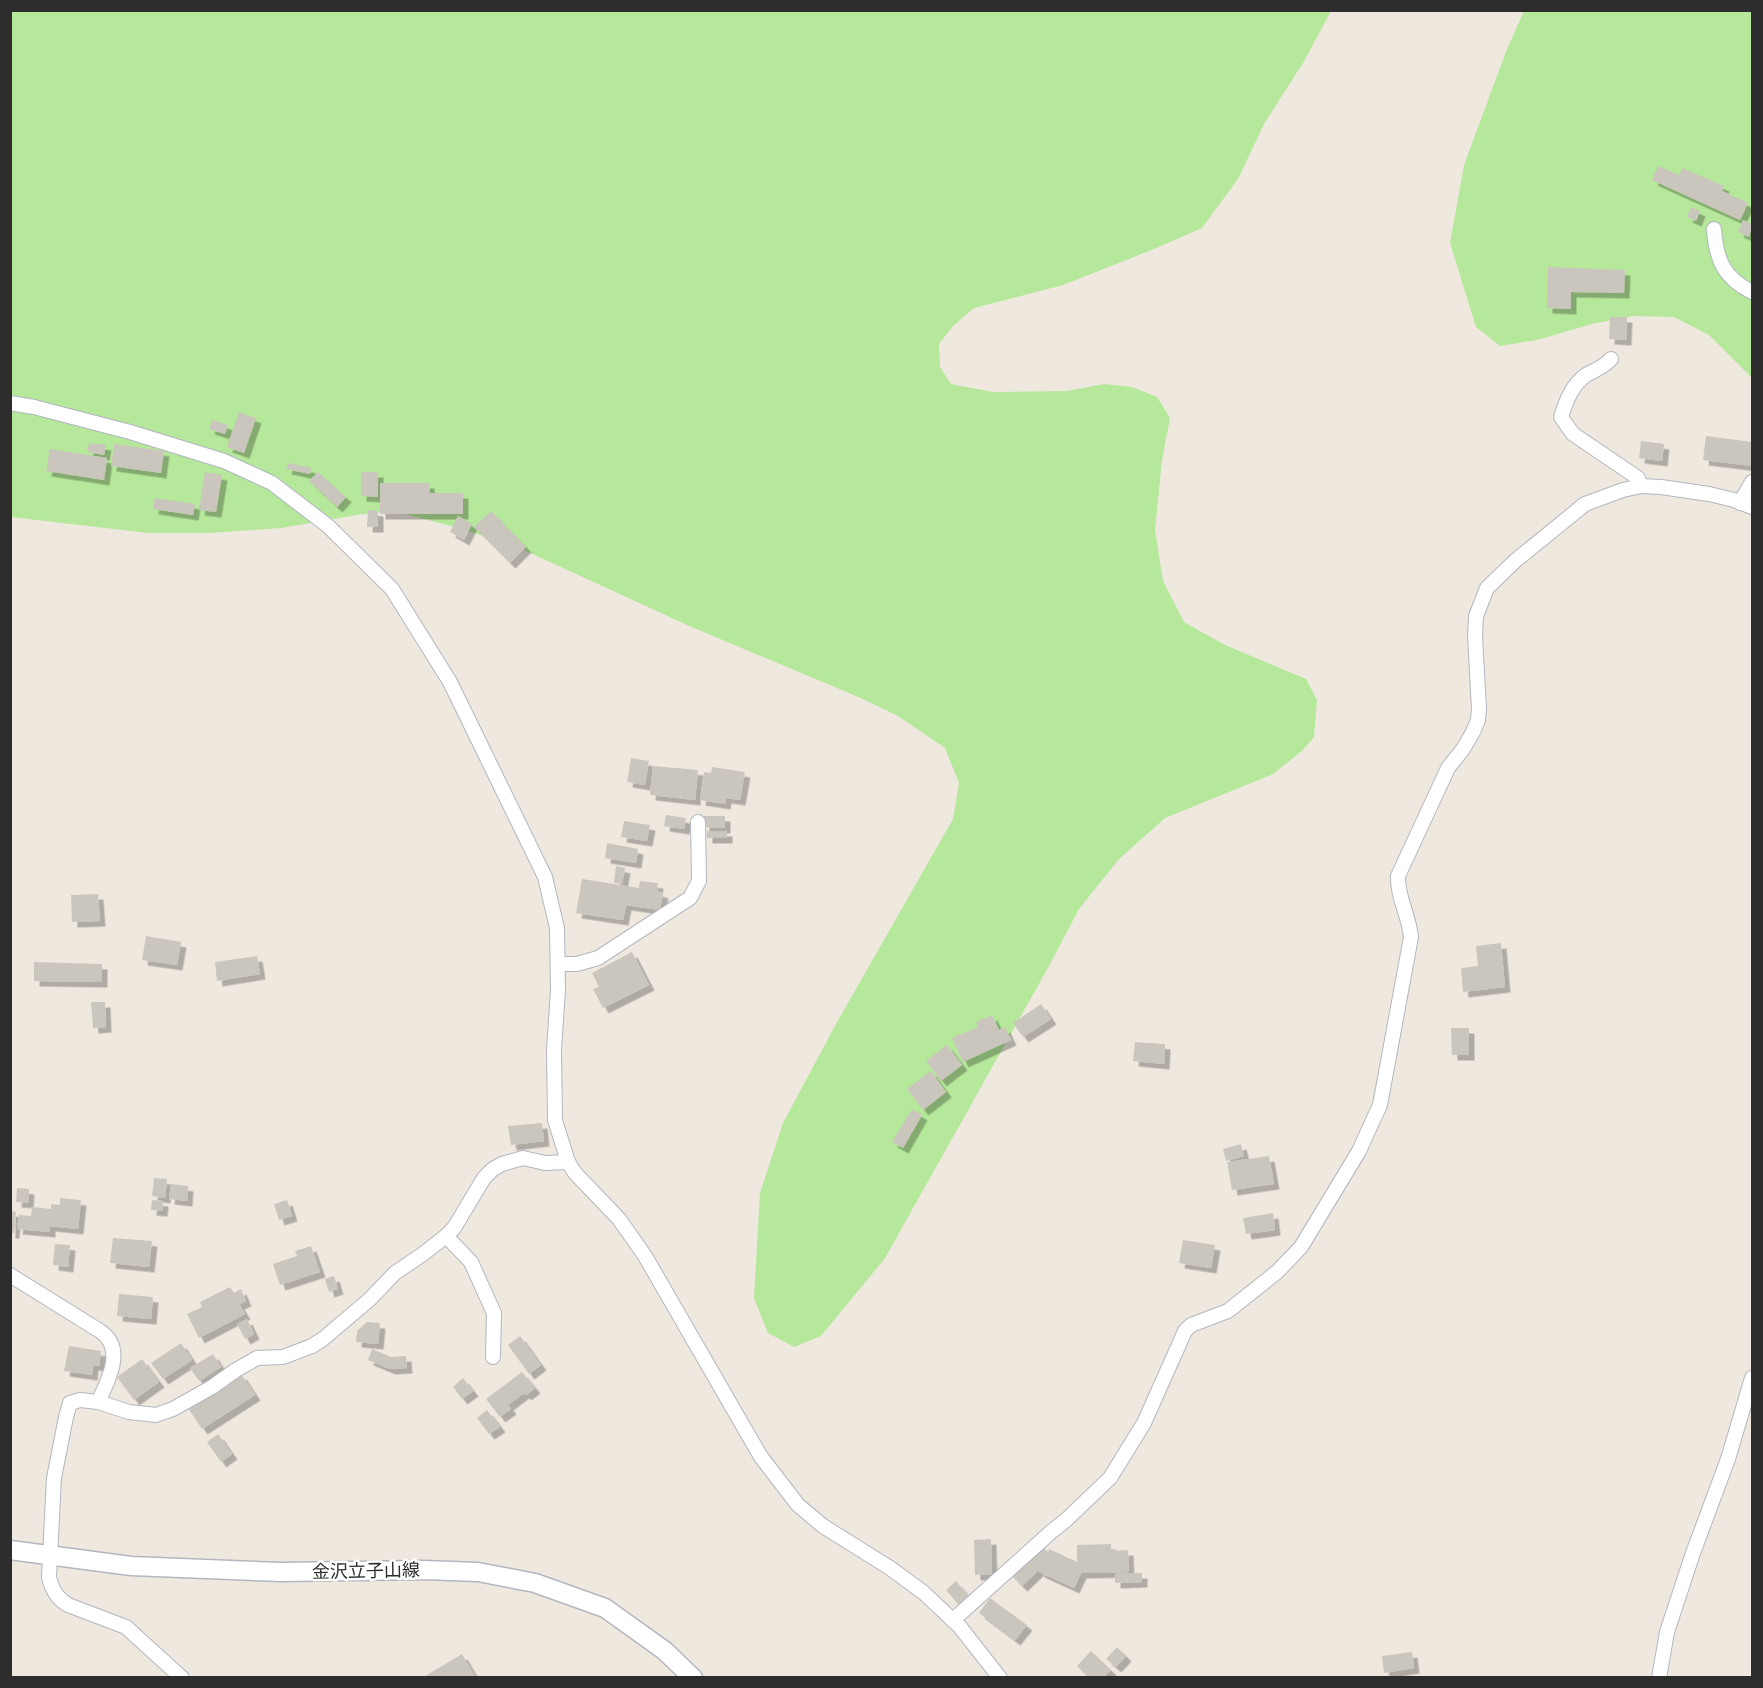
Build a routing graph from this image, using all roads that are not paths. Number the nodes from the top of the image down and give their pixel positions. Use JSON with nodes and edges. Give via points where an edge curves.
{"nodes":[{"id":1,"x":1714,"y":229,"type":"dead end"},
{"id":2,"x":1752,"y":292,"type":"edge"},
{"id":3,"x":1611,"y":359,"type":"dead end"},
{"id":4,"x":10,"y":403,"type":"edge"},
{"id":5,"x":1752,"y":482,"type":"edge"},
{"id":6,"x":1641,"y":486,"type":"junction"},
{"id":7,"x":1746,"y":505,"type":"edge"},
{"id":8,"x":698,"y":822,"type":"dead end"},
{"id":9,"x":558,"y":964,"type":"junction"},
{"id":10,"x":568,"y":1162,"type":"junction"},
{"id":11,"x":446,"y":1236,"type":"junction"},
{"id":12,"x":10,"y":1275,"type":"edge"},
{"id":13,"x":493,"y":1357,"type":"dead end"},
{"id":14,"x":1752,"y":1378,"type":"edge"},
{"id":15,"x":98,"y":1402,"type":"junction"},
{"id":16,"x":10,"y":1550,"type":"edge"},
{"id":17,"x":49,"y":1556,"type":"junction"},
{"id":18,"x":953,"y":1620,"type":"junction"},
{"id":19,"x":182,"y":1677,"type":"edge"},
{"id":20,"x":693,"y":1677,"type":"edge"},
{"id":21,"x":1000,"y":1677,"type":"edge"},
{"id":22,"x":1659,"y":1677,"type":"edge"}],
"edges":[{"from":1,"to":2,"type":"street","via":[[1715,246],[1727,274]]},
{"from":3,"to":6,"type":"street","via":[[1579,381],[1569,394],[1561,417],[1573,434],[1638,478]]},
{"from":4,"to":9,"type":"street","via":[[141,435],[224,461],[272,483],[328,526],[392,589],[450,682],[545,877],[557,928]]},
{"from":5,"to":7,"type":"street"},
{"from":6,"to":7,"type":"street","via":[[1709,494]]},
{"from":6,"to":18,"type":"street","via":[[1585,504],[1487,588],[1476,616],[1478,720],[1445,774],[1398,876],[1411,937],[1380,1105],[1359,1151],[1313,1229],[1277,1272],[1244,1300],[1185,1331],[1144,1423],[1110,1478]]},
{"from":8,"to":9,"type":"street","via":[[699,881],[690,898],[598,958]]},
{"from":9,"to":10,"type":"street","via":[[555,1120]]},
{"from":10,"to":11,"type":"street","via":[[545,1163],[523,1158],[493,1169]]},
{"from":10,"to":18,"type":"street","via":[[619,1219],[645,1256],[761,1457],[798,1505],[924,1593]]},
{"from":11,"to":13,"type":"street","via":[[471,1262],[494,1312]]},
{"from":11,"to":15,"type":"street","via":[[395,1273],[370,1299],[312,1346],[283,1357],[257,1358],[212,1387],[156,1415]]},
{"from":12,"to":15,"type":"street","via":[[100,1330],[111,1342],[114,1356],[110,1375]]},
{"from":14,"to":22,"type":"street","via":[[1667,1632]]},
{"from":15,"to":17,"type":"street","via":[[81,1400],[68,1407],[54,1478]]},
{"from":16,"to":17,"type":"street","name":"金沢立子山線"},
{"from":17,"to":19,"type":"street","via":[[49,1577],[62,1601],[126,1627]]},
{"from":17,"to":20,"type":"street","name":"金沢立子山線","via":[[131,1566],[280,1572],[478,1572],[535,1582],[605,1608],[665,1651]]},
{"from":18,"to":21,"type":"street"}]}
